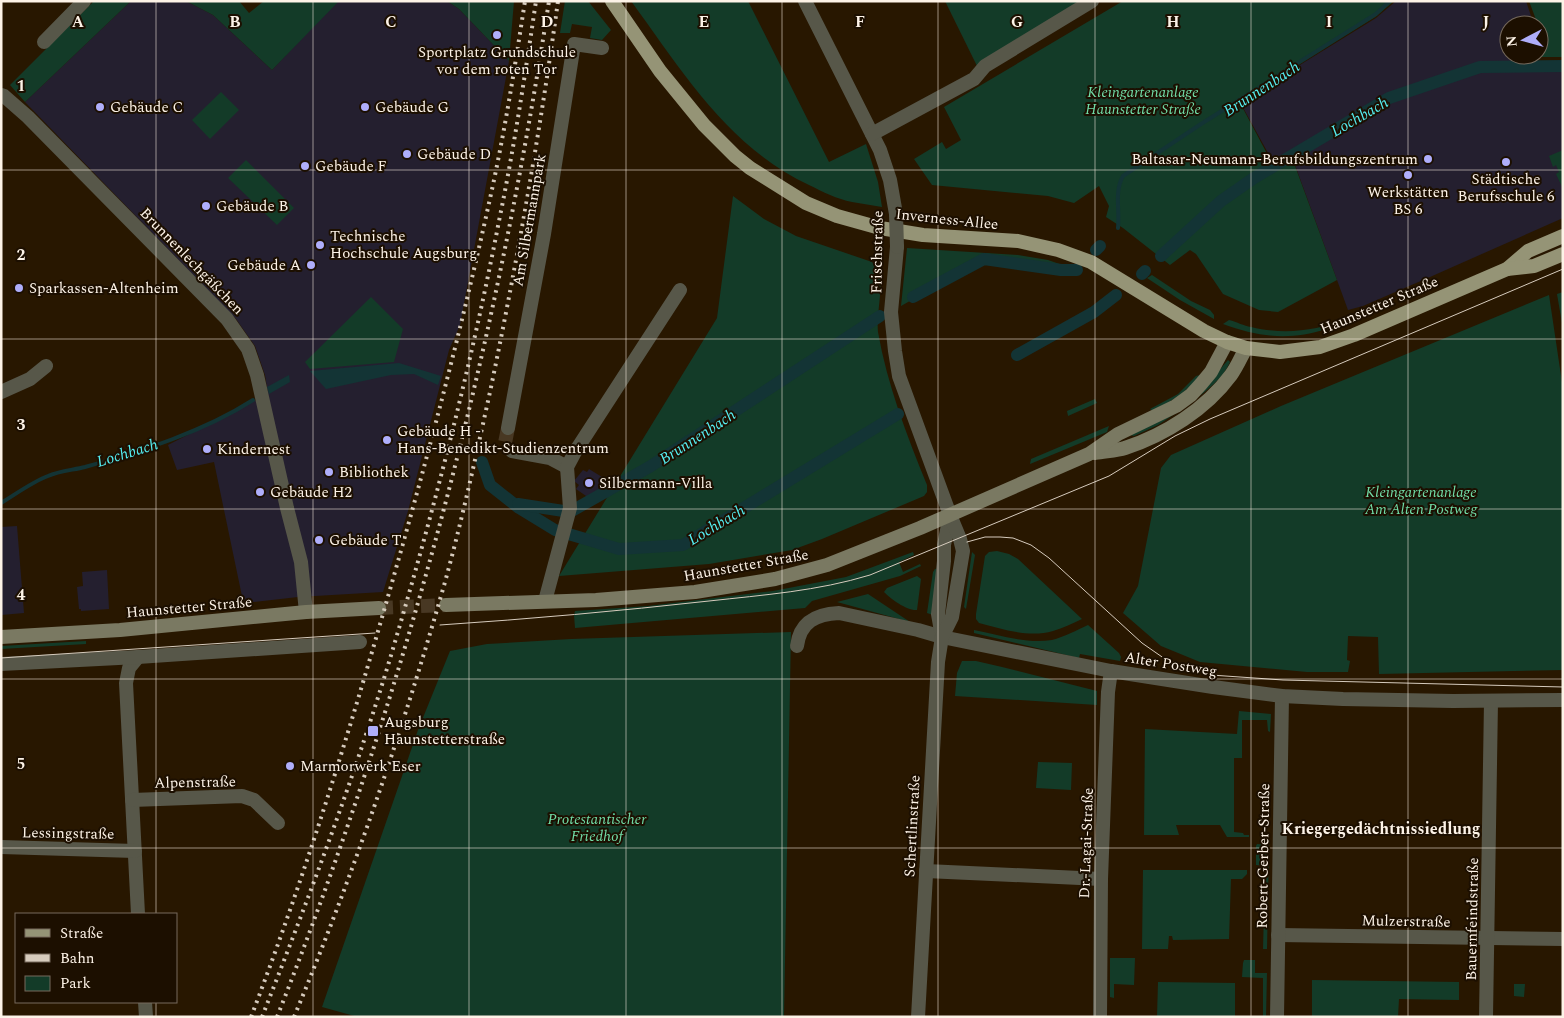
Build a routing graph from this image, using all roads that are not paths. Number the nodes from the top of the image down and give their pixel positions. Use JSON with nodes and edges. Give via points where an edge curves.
{"nodes":[{"id":1,"x":84,"y":1,"type":"edge"},
{"id":2,"x":612,"y":1,"type":"edge"},
{"id":3,"x":805,"y":1,"type":"edge"},
{"id":4,"x":1092,"y":1,"type":"edge"},
{"id":5,"x":44,"y":42,"type":"dead end"},
{"id":6,"x":602,"y":48,"type":"dead end"},
{"id":7,"x":1,"y":95,"type":"edge"},
{"id":8,"x":872,"y":134,"type":"junction"},
{"id":9,"x":1563,"y":236,"type":"edge"},
{"id":10,"x":1563,"y":254,"type":"edge"},
{"id":11,"x":1507,"y":269,"type":"junction"},
{"id":12,"x":680,"y":290,"type":"dead end"},
{"id":13,"x":1227,"y":342,"type":"junction"},
{"id":14,"x":1246,"y":348,"type":"junction"},
{"id":15,"x":46,"y":366,"type":"dead end"},
{"id":16,"x":1,"y":392,"type":"edge"},
{"id":17,"x":508,"y":428,"type":"tunnel mouth"},
{"id":18,"x":512,"y":451,"type":"dead end"},
{"id":19,"x":1089,"y":454,"type":"junction"},
{"id":20,"x":567,"y":467,"type":"junction"},
{"id":21,"x":950,"y":515,"type":"junction"},
{"id":22,"x":545,"y":601,"type":"junction"},
{"id":23,"x":446,"y":605,"type":"tunnel mouth"},
{"id":24,"x":379,"y":608,"type":"tunnel mouth"},
{"id":25,"x":306,"y":612,"type":"junction"},
{"id":26,"x":1,"y":637,"type":"edge"},
{"id":27,"x":942,"y":637,"type":"junction"},
{"id":28,"x":360,"y":642,"type":"dead end"},
{"id":29,"x":797,"y":646,"type":"dead end"},
{"id":30,"x":138,"y":657,"type":"junction"},
{"id":31,"x":1,"y":664,"type":"edge"},
{"id":32,"x":1111,"y":671,"type":"junction"},
{"id":33,"x":1282,"y":696,"type":"junction"},
{"id":34,"x":1563,"y":700,"type":"edge"},
{"id":35,"x":1491,"y":701,"type":"junction"},
{"id":36,"x":132,"y":800,"type":"junction"},
{"id":37,"x":278,"y":823,"type":"dead end"},
{"id":38,"x":1,"y":847,"type":"edge"},
{"id":39,"x":135,"y":850,"type":"junction"},
{"id":40,"x":926,"y":871,"type":"junction"},
{"id":41,"x":1101,"y":879,"type":"junction"},
{"id":42,"x":138,"y":913,"type":"edge"},
{"id":43,"x":1278,"y":936,"type":"junction"},
{"id":44,"x":1487,"y":938,"type":"junction"},
{"id":45,"x":1563,"y":939,"type":"edge"},
{"id":46,"x":145,"y":1003,"type":"edge"},
{"id":47,"x":146,"y":1017,"type":"edge"},
{"id":48,"x":918,"y":1017,"type":"edge"},
{"id":49,"x":1100,"y":1017,"type":"edge"},
{"id":50,"x":1277,"y":1017,"type":"edge"},
{"id":51,"x":1486,"y":1017,"type":"edge"}],
"edges":[{"from":1,"to":5,"type":"street"},
{"from":2,"to":13,"type":"main road","name":"Inverness-Allee","via":[[660,71],[704,125],[735,156],[800,200],[837,216],[880,228],[923,235],[1018,242],[1058,250],[1091,262],[1196,327]]},
{"from":3,"to":8,"type":"street","name":"Frischstraße"},
{"from":4,"to":8,"type":"street","via":[[984,66],[974,79]]},
{"from":6,"to":17,"type":"street","name":"Am Silbermannpark","via":[[574,44],[544,234]]},
{"from":7,"to":25,"type":"street","name":"Brunnenlechgäßchen","via":[[28,117],[227,319],[248,349],[301,562]]},
{"from":8,"to":21,"type":"street","name":"Frischstraße","bridge":true,"via":[[890,180],[896,214],[897,247],[891,312],[899,376]]},
{"from":9,"to":11,"type":"main road","name":"Haunstetter Straße","via":[[1528,251]]},
{"from":10,"to":11,"type":"main road","name":"Haunstetter Straße","via":[[1534,266]]},
{"from":11,"to":14,"type":"main road","name":"Haunstetter Straße","via":[[1320,347],[1280,352]]},
{"from":12,"to":20,"type":"street"},
{"from":13,"to":14,"type":"main road","name":"Inverness-Allee"},
{"from":13,"to":19,"type":"main road","name":"Haunstetter Straße","via":[[1210,372],[1191,394],[1176,406],[1118,434]]},
{"from":14,"to":19,"type":"main road","name":"Haunstetter Straße","via":[[1223,385],[1181,421],[1124,448]]},
{"from":15,"to":16,"type":"street","via":[[30,379]]},
{"from":18,"to":20,"type":"street","via":[[550,458]]},
{"from":19,"to":21,"type":"main road","name":"Haunstetter Straße"},
{"from":20,"to":22,"type":"street","via":[[566,523]]},
{"from":21,"to":22,"type":"main road","name":"Haunstetter Straße","via":[[827,565],[787,576],[687,592]]},
{"from":21,"to":27,"type":"street","name":"Schertlinstraße","via":[[938,614]]},
{"from":22,"to":23,"type":"main road","name":"Haunstetter Straße"},
{"from":24,"to":25,"type":"main road","name":"Haunstetter Straße"},
{"from":25,"to":26,"type":"main road","name":"Haunstetter Straße","via":[[120,630]]},
{"from":27,"to":29,"type":"street","name":"Alter Postweg","via":[[848,615],[826,614],[801,630]]},
{"from":27,"to":32,"type":"street","name":"Alter Postweg"},
{"from":27,"to":40,"type":"street","name":"Schertlinstraße"},
{"from":28,"to":30,"type":"street"},
{"from":30,"to":31,"type":"street"},
{"from":30,"to":36,"type":"street","name":"Alpenstraße","via":[[129,668],[126,683]]},
{"from":32,"to":33,"type":"street","name":"Alter Postweg"},
{"from":32,"to":41,"type":"street","name":"Dr.-Lagai-Straße"},
{"from":33,"to":35,"type":"street","name":"Alter Postweg"},
{"from":33,"to":43,"type":"street","name":"Robert-Gerber-Straße"},
{"from":34,"to":35,"type":"street","name":"Alter Postweg"},
{"from":35,"to":44,"type":"street","name":"Bauernfeindstraße"},
{"from":36,"to":37,"type":"street","name":"Alpenstraße","via":[[242,796],[254,800]]},
{"from":36,"to":39,"type":"street","name":"Alpenstraße"},
{"from":38,"to":39,"type":"street","name":"Lessingstraße"},
{"from":39,"to":42,"type":"street","name":"Alpenstraße"},
{"from":40,"to":41,"type":"street"},
{"from":40,"to":48,"type":"street","name":"Schertlinstraße"},
{"from":41,"to":49,"type":"street","name":"Dr.-Lagai-Straße"},
{"from":43,"to":44,"type":"street","name":"Mulzerstraße"},
{"from":43,"to":50,"type":"street","name":"Robert-Gerber-Straße"},
{"from":44,"to":45,"type":"street","name":"Mulzerstraße"},
{"from":44,"to":51,"type":"street","name":"Bauernfeindstraße"},
{"from":46,"to":47,"type":"street"}]}
